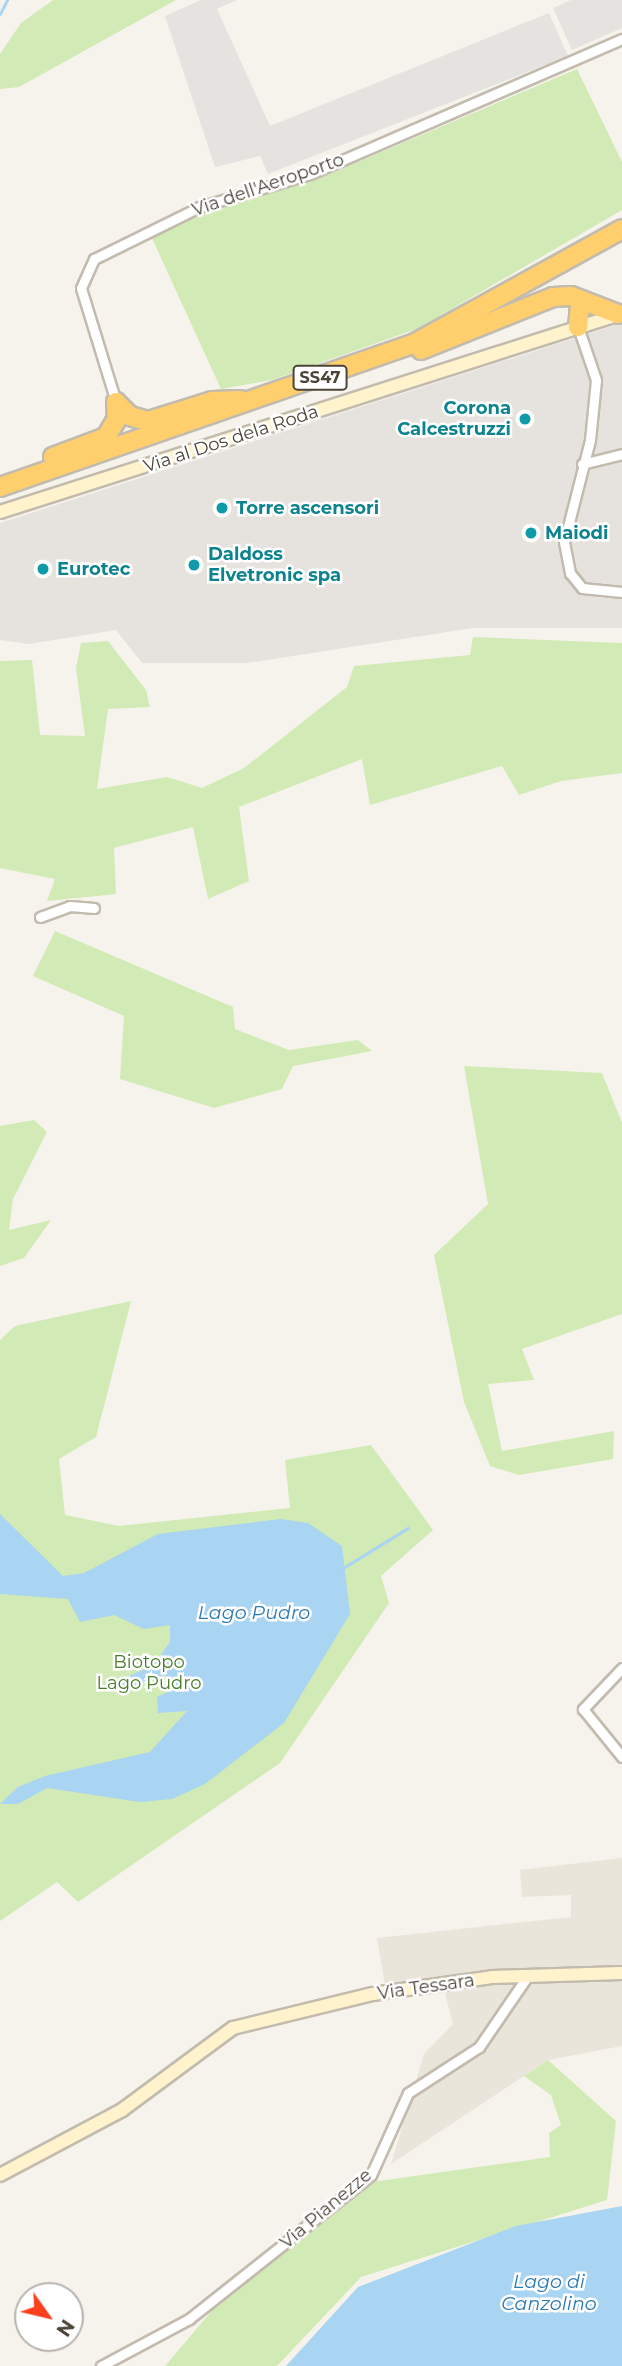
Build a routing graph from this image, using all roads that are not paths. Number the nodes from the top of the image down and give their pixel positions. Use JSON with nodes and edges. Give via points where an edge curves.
{"nodes":[{"id":1,"x":622,"y":39,"type":"edge"},
{"id":2,"x":622,"y":229,"type":"edge"},
{"id":3,"x":622,"y":237,"type":"edge"},
{"id":4,"x":580,"y":304,"type":"junction"},
{"id":5,"x":620,"y":314,"type":"edge"},
{"id":6,"x":578,"y":327,"type":"junction"},
{"id":7,"x":418,"y":351,"type":"junction"},
{"id":8,"x":257,"y":400,"type":"junction"},
{"id":9,"x":117,"y":402,"type":"junction"},
{"id":10,"x":622,"y":454,"type":"edge"},
{"id":11,"x":582,"y":464,"type":"junction"},
{"id":12,"x":8,"y":485,"type":"edge"},
{"id":13,"x":0,"y":495,"type":"edge"},
{"id":14,"x":0,"y":512,"type":"edge"},
{"id":15,"x":622,"y":592,"type":"edge"},
{"id":16,"x":94,"y":908,"type":"dead end"},
{"id":17,"x":40,"y":917,"type":"dead end"},
{"id":18,"x":622,"y":1668,"type":"edge"},
{"id":19,"x":622,"y":1758,"type":"edge"},
{"id":20,"x":622,"y":1973,"type":"edge"},
{"id":21,"x":527,"y":1977,"type":"junction"},
{"id":22,"x":0,"y":2175,"type":"edge"},
{"id":23,"x":102,"y":2366,"type":"edge"}],
"edges":[{"from":1,"to":9,"type":"street","name":"Via dell'Aeroporto","via":[[310,174],[199,207],[94,258],[82,288]]},
{"from":2,"to":8,"type":"highway","number":"SS47","via":[[456,324]]},
{"from":3,"to":7,"type":"highway","number":"SS47"},
{"from":4,"to":5,"type":"highway"},
{"from":4,"to":6,"type":"highway"},
{"from":4,"to":7,"type":"highway","via":[[571,296],[552,297]]},
{"from":5,"to":6,"type":"street","name":"Via al Dos dela Roda"},
{"from":6,"to":11,"type":"street","via":[[596,380]]},
{"from":6,"to":14,"type":"street","name":"Via al Dos dela Roda"},
{"from":7,"to":13,"type":"highway","number":"SS47"},
{"from":8,"to":9,"type":"highway","via":[[212,401],[148,421],[137,421]]},
{"from":8,"to":12,"type":"highway","number":"SS47"},
{"from":9,"to":12,"type":"highway","via":[[117,419],[106,437],[53,457]]},
{"from":10,"to":11,"type":"street"},
{"from":11,"to":15,"type":"street","via":[[564,542],[570,573],[582,588]]},
{"from":16,"to":17,"type":"street","via":[[70,906]]},
{"from":18,"to":19,"type":"street","via":[[583,1709]]},
{"from":20,"to":21,"type":"street","name":"Via Tessara"},
{"from":21,"to":22,"type":"street","name":"Via Tessara","via":[[373,1994],[233,2028],[122,2110]]},
{"from":21,"to":23,"type":"street","name":"Via Pianezze","via":[[479,2047],[408,2093],[371,2175],[189,2319]]}]}
